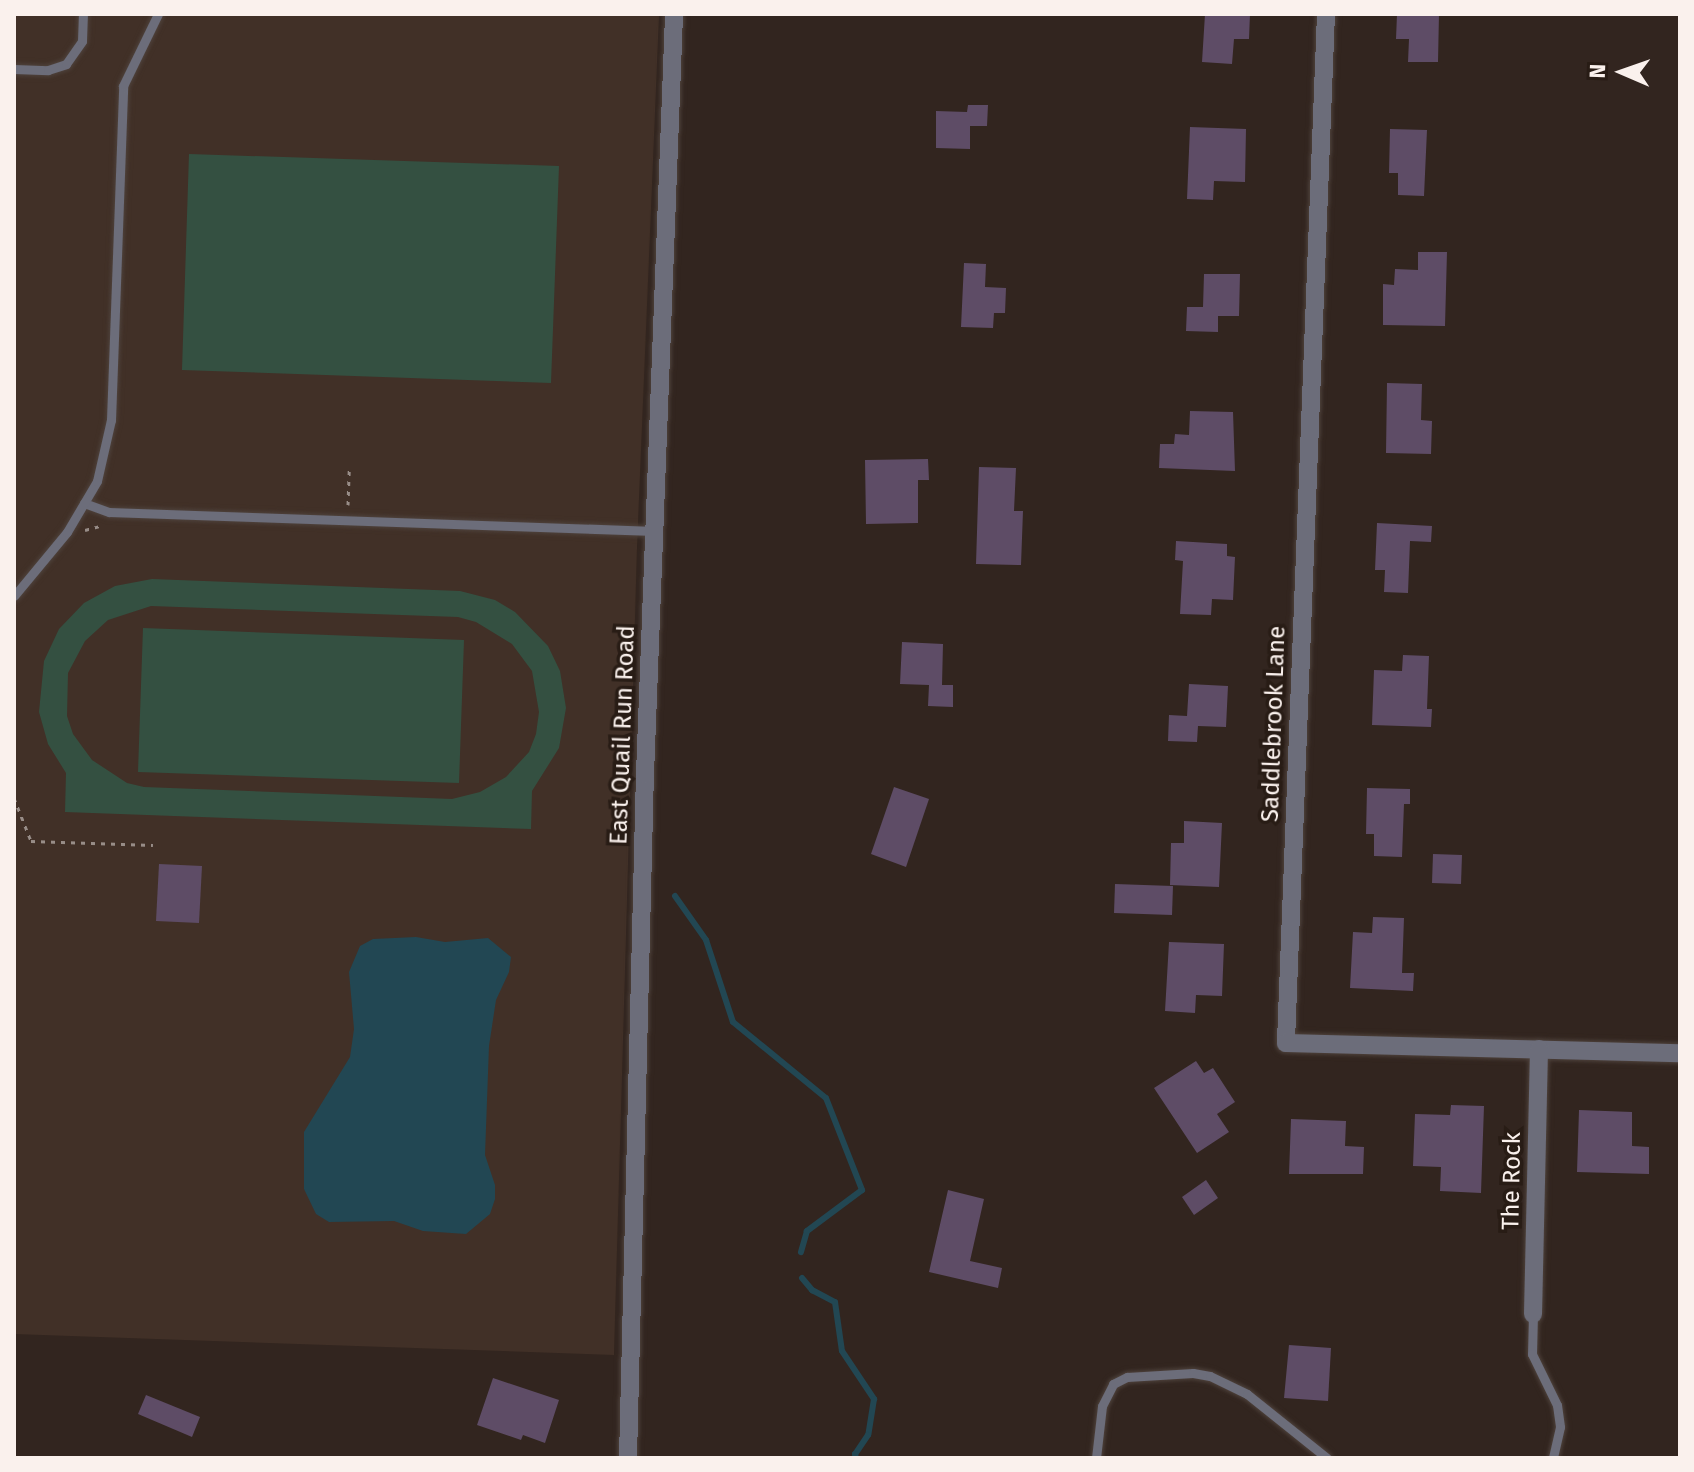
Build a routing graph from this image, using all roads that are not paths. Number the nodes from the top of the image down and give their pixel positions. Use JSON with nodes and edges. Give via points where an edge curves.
{"nodes":[{"id":1,"x":83,"y":14,"type":"edge"},
{"id":2,"x":158,"y":14,"type":"edge"},
{"id":3,"x":674,"y":14,"type":"edge"},
{"id":4,"x":1326,"y":14,"type":"edge"},
{"id":5,"x":14,"y":69,"type":"edge"},
{"id":6,"x":84,"y":503,"type":"junction"},
{"id":7,"x":655,"y":531,"type":"junction"},
{"id":8,"x":14,"y":596,"type":"edge"},
{"id":9,"x":1539,"y":1049,"type":"junction"},
{"id":10,"x":1680,"y":1053,"type":"edge"},
{"id":11,"x":1533,"y":1314,"type":"joint"},
{"id":12,"x":628,"y":1458,"type":"edge"},
{"id":13,"x":1096,"y":1458,"type":"edge"},
{"id":14,"x":1327,"y":1458,"type":"edge"},
{"id":15,"x":1553,"y":1458,"type":"edge"}],
"edges":[{"from":1,"to":5,"type":"lane","via":[[82,41],[66,64],[48,70]]},
{"from":2,"to":6,"type":"lane","via":[[123,86],[111,420],[97,481]]},
{"from":3,"to":7,"type":"street","name":"East Quail Run Road"},
{"from":4,"to":9,"type":"street","name":"Saddlebrook Lane","via":[[1286,1043]]},
{"from":6,"to":7,"type":"lane","via":[[109,512]]},
{"from":6,"to":8,"type":"lane"},
{"from":7,"to":12,"type":"street","name":"East Quail Run Road"},
{"from":9,"to":10,"type":"street","name":"Saddlebrook Lane"},
{"from":9,"to":11,"type":"street","name":"The Rock"},
{"from":11,"to":15,"type":"lane","via":[[1532,1354],[1557,1405],[1560,1427]]},
{"from":13,"to":14,"type":"lane","via":[[1102,1406],[1113,1384],[1127,1377],[1193,1373],[1247,1394]]}]}
